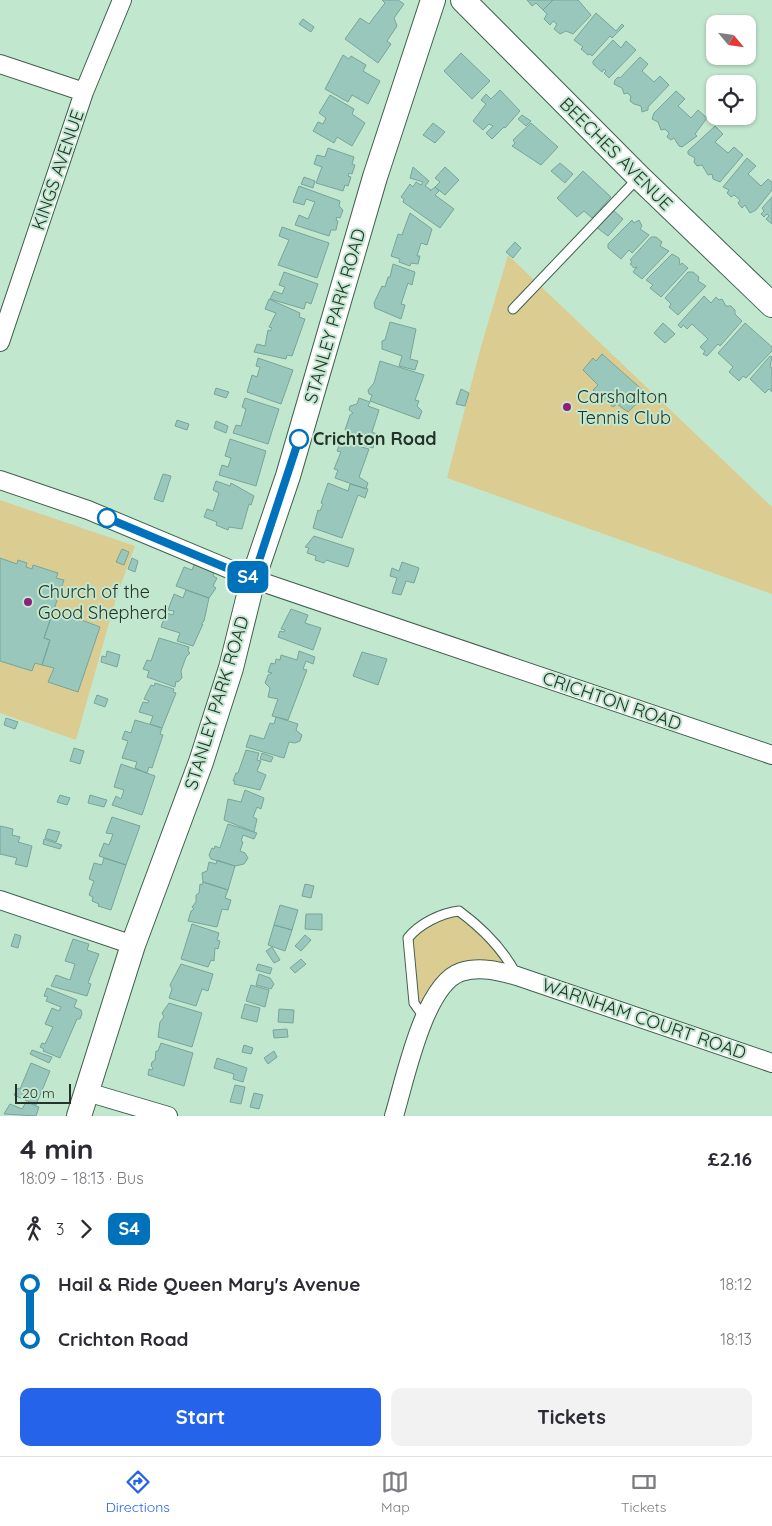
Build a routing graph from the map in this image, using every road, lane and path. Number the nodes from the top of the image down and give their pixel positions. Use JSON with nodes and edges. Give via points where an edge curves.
{"nodes":[{"id":1,"x":122,"y":0,"type":"edge"},
{"id":2,"x":433,"y":0,"type":"edge"},
{"id":3,"x":463,"y":0,"type":"edge"},
{"id":4,"x":0,"y":64,"type":"edge"},
{"id":5,"x":84,"y":92,"type":"junction"},
{"id":6,"x":638,"y":177,"type":"junction"},
{"id":7,"x":772,"y":305,"type":"edge"},
{"id":8,"x":514,"y":309,"type":"dead end"},
{"id":9,"x":0,"y":342,"type":"edge"},
{"id":10,"x":0,"y":480,"type":"edge"},
{"id":11,"x":253,"y":579,"type":"junction"},
{"id":12,"x":772,"y":755,"type":"edge"},
{"id":13,"x":0,"y":900,"type":"edge"},
{"id":14,"x":133,"y":945,"type":"junction"},
{"id":15,"x":517,"y":976,"type":"junction"},
{"id":16,"x":424,"y":1017,"type":"junction"},
{"id":17,"x":772,"y":1063,"type":"edge"},
{"id":18,"x":87,"y":1092,"type":"junction"},
{"id":19,"x":79,"y":1116,"type":"edge"},
{"id":20,"x":168,"y":1116,"type":"edge"},
{"id":21,"x":394,"y":1116,"type":"edge"}],
"edges":[{"from":1,"to":5,"type":"street","name":"KINGS AVENUE"},
{"from":2,"to":11,"type":"street","name":"STANLEY PARK ROAD","via":[[375,177],[288,476]]},
{"from":3,"to":6,"type":"street","name":"BEECHES AVENUE"},
{"from":4,"to":5,"type":"street"},
{"from":5,"to":9,"type":"street","name":"KINGS AVENUE"},
{"from":6,"to":7,"type":"street","name":"BEECHES AVENUE"},
{"from":6,"to":8,"type":"lane"},
{"from":10,"to":11,"type":"street","name":"CRICHTON ROAD","via":[[88,510]]},
{"from":11,"to":12,"type":"street","name":"CRICHTON ROAD"},
{"from":11,"to":14,"type":"street","name":"STANLEY PARK ROAD","via":[[231,668],[201,762]]},
{"from":13,"to":14,"type":"street"},
{"from":14,"to":18,"type":"street","name":"STANLEY PARK ROAD"},
{"from":15,"to":16,"type":"street","name":"WARNHAM COURT ROAD","via":[[479,969],[460,972],[442,983]]},
{"from":15,"to":16,"type":"lane","via":[[508,957],[467,918],[459,912],[448,912],[414,930],[408,938],[414,1003]]},
{"from":15,"to":17,"type":"street","name":"WARNHAM COURT ROAD"},
{"from":16,"to":21,"type":"street","name":"WARNHAM COURT ROAD"},
{"from":18,"to":19,"type":"street","name":"STANLEY PARK ROAD"},
{"from":18,"to":20,"type":"street"}]}
